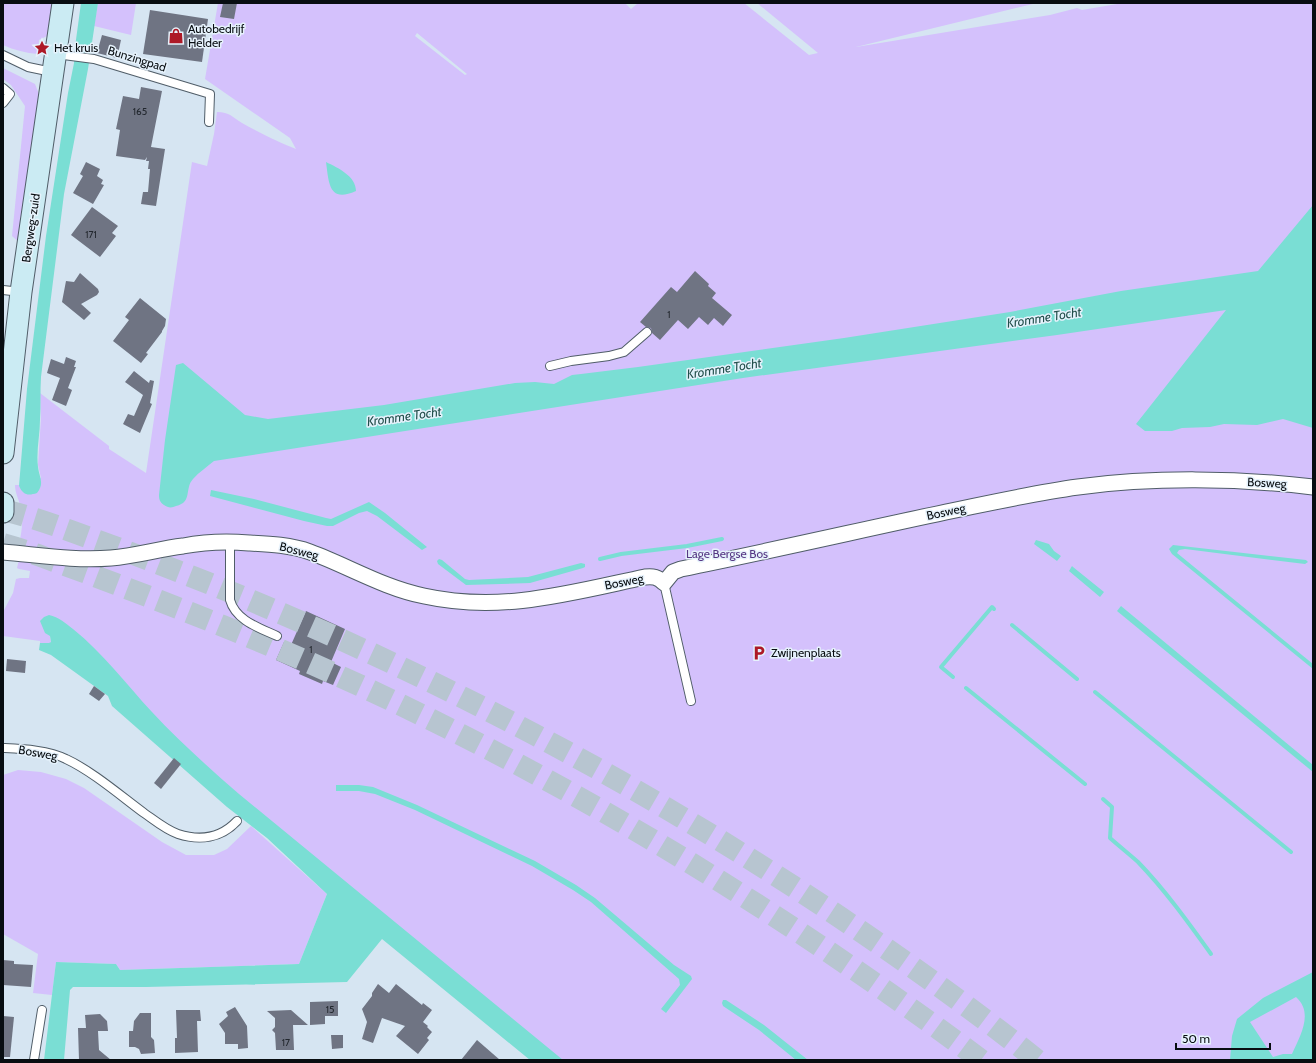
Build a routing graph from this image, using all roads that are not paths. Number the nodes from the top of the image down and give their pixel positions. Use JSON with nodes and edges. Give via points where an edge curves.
{"nodes":[{"id":1,"x":62,"y":3,"type":"edge"},
{"id":2,"x":3,"y":55,"type":"edge"},
{"id":3,"x":59,"y":61,"type":"junction"},
{"id":4,"x":3,"y":88,"type":"edge"},
{"id":5,"x":3,"y":103,"type":"edge"},
{"id":6,"x":210,"y":122,"type":"dead end"},
{"id":7,"x":12,"y":291,"type":"edge"},
{"id":8,"x":647,"y":332,"type":"dead end"},
{"id":9,"x":550,"y":366,"type":"dead end"},
{"id":10,"x":3,"y":453,"type":"edge"},
{"id":11,"x":1313,"y":487,"type":"edge"},
{"id":12,"x":3,"y":503,"type":"edge"},
{"id":13,"x":3,"y":512,"type":"edge"},
{"id":14,"x":230,"y":542,"type":"junction"},
{"id":15,"x":3,"y":552,"type":"edge"},
{"id":16,"x":664,"y":583,"type":"junction"},
{"id":17,"x":277,"y":636,"type":"dead end"},
{"id":18,"x":690,"y":701,"type":"dead end"},
{"id":19,"x":3,"y":748,"type":"edge"},
{"id":20,"x":237,"y":821,"type":"dead end"},
{"id":21,"x":42,"y":1010,"type":"dead end"},
{"id":22,"x":34,"y":1060,"type":"edge"}],
"edges":[{"from":1,"to":3,"type":"street","name":"Bergweg-zuid"},
{"from":2,"to":3,"type":"lane","name":"Bunzingpad","via":[[28,68]]},
{"from":3,"to":6,"type":"lane","name":"Bunzingpad","via":[[94,59],[210,94]]},
{"from":3,"to":7,"type":"street","name":"Bergweg-zuid"},
{"from":4,"to":5,"type":"lane","via":[[10,94]]},
{"from":7,"to":10,"type":"street","name":"Bergweg-zuid"},
{"from":8,"to":9,"type":"lane","via":[[624,352]]},
{"from":11,"to":16,"type":"street","name":"Bosweg","via":[[1284,483],[1148,481],[1061,489],[681,569],[668,576]]},
{"from":12,"to":13,"type":"street"},
{"from":14,"to":15,"type":"street","name":"Bosweg","via":[[183,546],[112,558],[78,559]]},
{"from":14,"to":16,"type":"street","name":"Bosweg","via":[[280,546],[309,552],[398,589],[453,602],[496,603],[540,599],[653,576]]},
{"from":14,"to":17,"type":"lane","via":[[232,607],[250,623]]},
{"from":16,"to":18,"type":"lane"},
{"from":19,"to":20,"type":"lane","name":"Bosweg","via":[[36,750],[65,758],[176,834],[205,838],[220,834]]},
{"from":21,"to":22,"type":"lane"}]}
